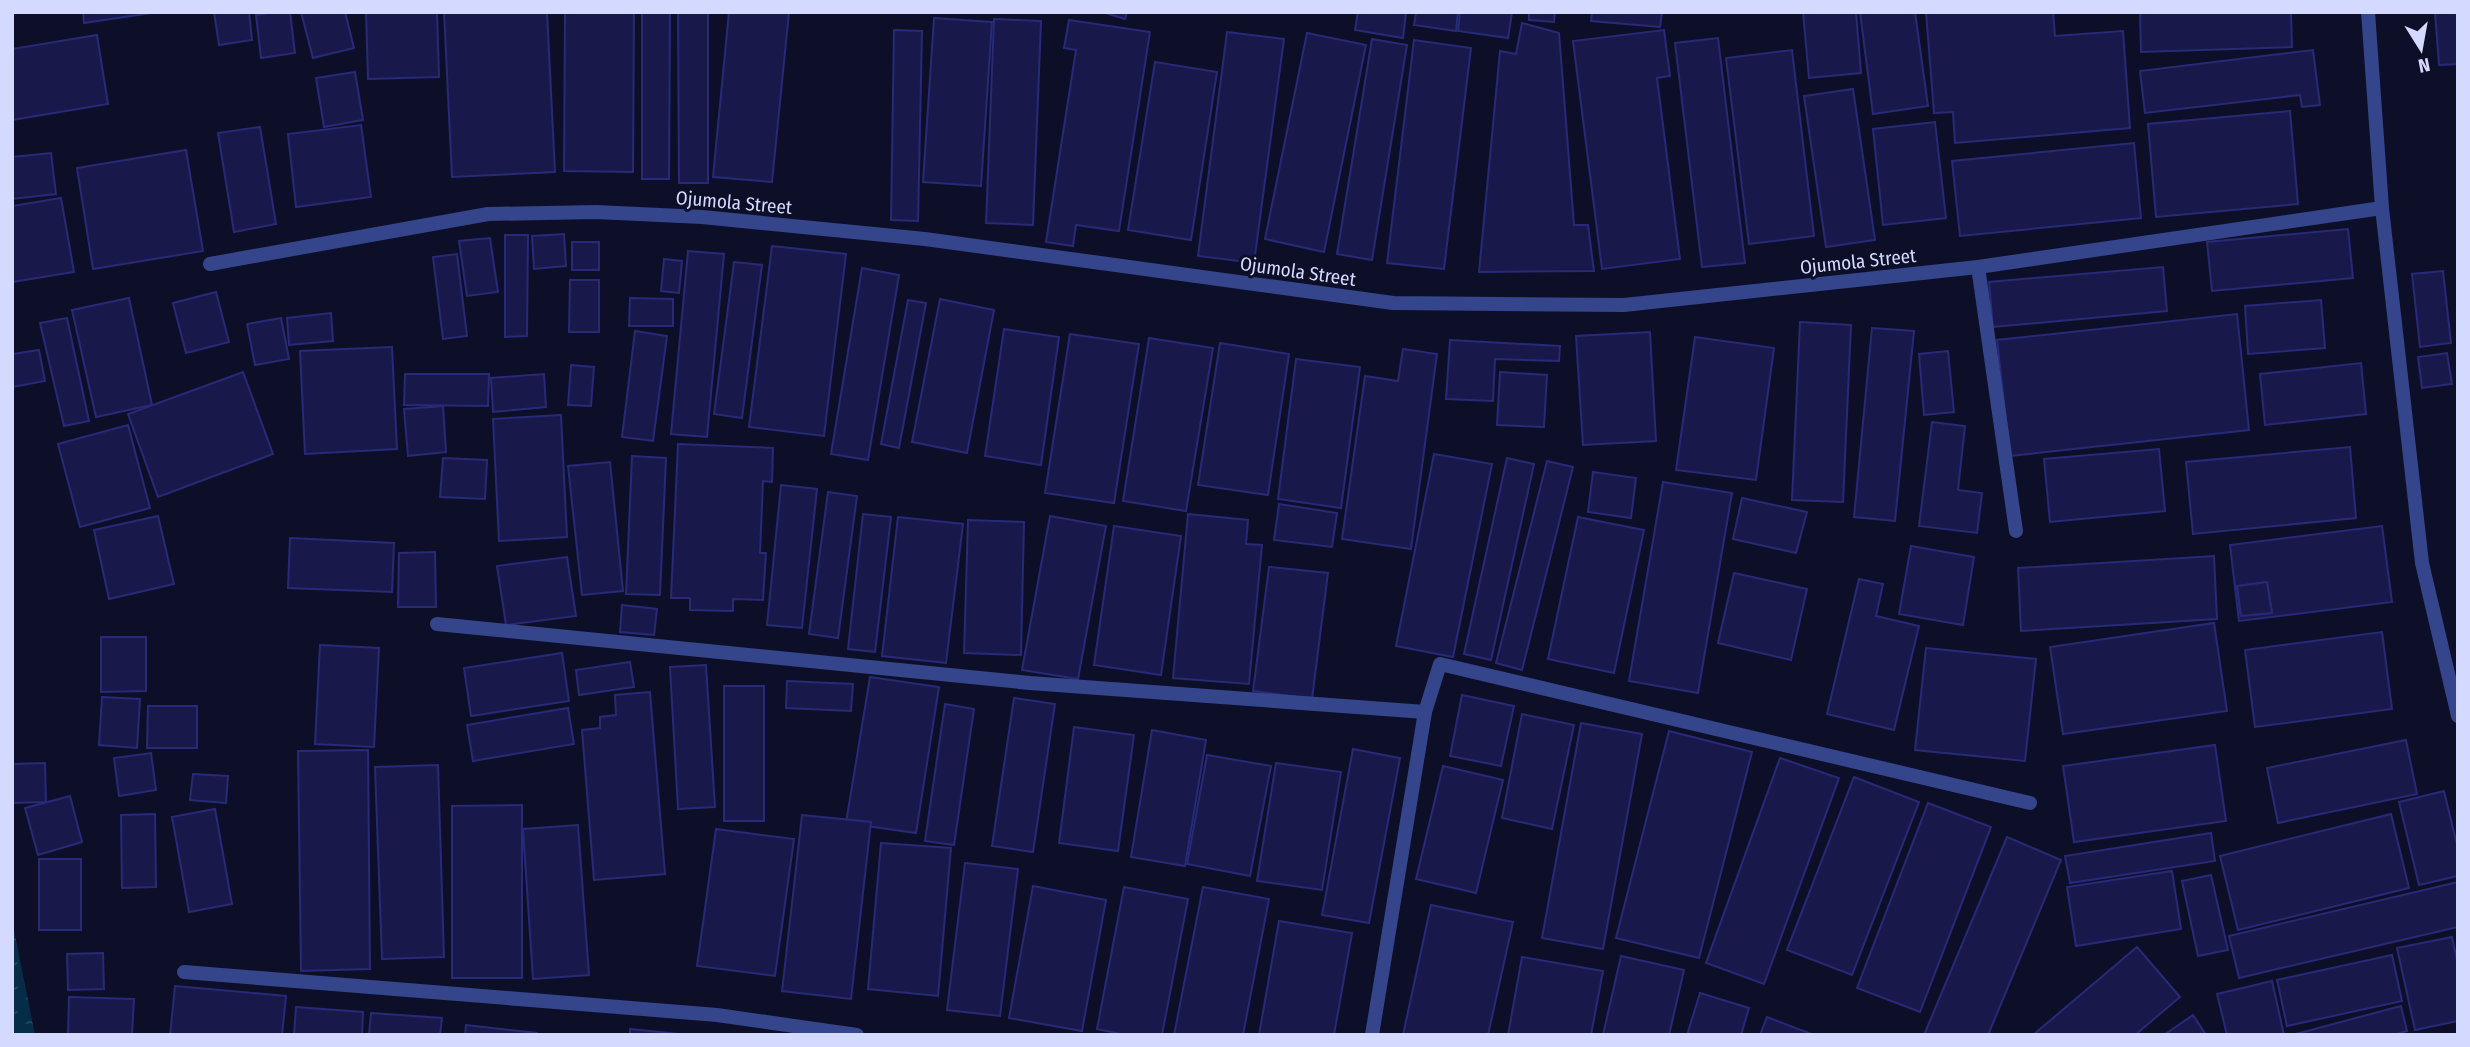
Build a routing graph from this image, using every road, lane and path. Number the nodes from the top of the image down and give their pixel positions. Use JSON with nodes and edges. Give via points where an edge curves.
{"nodes":[{"id":1,"x":2368,"y":12,"type":"edge"},
{"id":2,"x":2382,"y":208,"type":"junction"},
{"id":3,"x":210,"y":264,"type":"dead end"},
{"id":4,"x":1978,"y":267,"type":"junction"},
{"id":5,"x":2016,"y":531,"type":"dead end"},
{"id":6,"x":437,"y":624,"type":"dead end"},
{"id":7,"x":1425,"y":712,"type":"junction"},
{"id":8,"x":2458,"y":716,"type":"edge"},
{"id":9,"x":2030,"y":803,"type":"dead end"},
{"id":10,"x":184,"y":972,"type":"dead end"},
{"id":11,"x":857,"y":1035,"type":"edge"},
{"id":12,"x":1372,"y":1035,"type":"edge"}],
"edges":[{"from":1,"to":2,"type":"street"},
{"from":2,"to":4,"type":"street","name":"Ojumola Street"},
{"from":2,"to":8,"type":"street","via":[[2422,563]]},
{"from":3,"to":4,"type":"street","name":"Ojumola Street","via":[[488,214],[596,212],[702,217],[925,239],[1393,303],[1625,304]]},
{"from":4,"to":5,"type":"street"},
{"from":6,"to":7,"type":"street","via":[[1016,682]]},
{"from":7,"to":9,"type":"street","via":[[1440,664]]},
{"from":7,"to":12,"type":"street"},
{"from":10,"to":11,"type":"street","via":[[717,1015]]}]}
